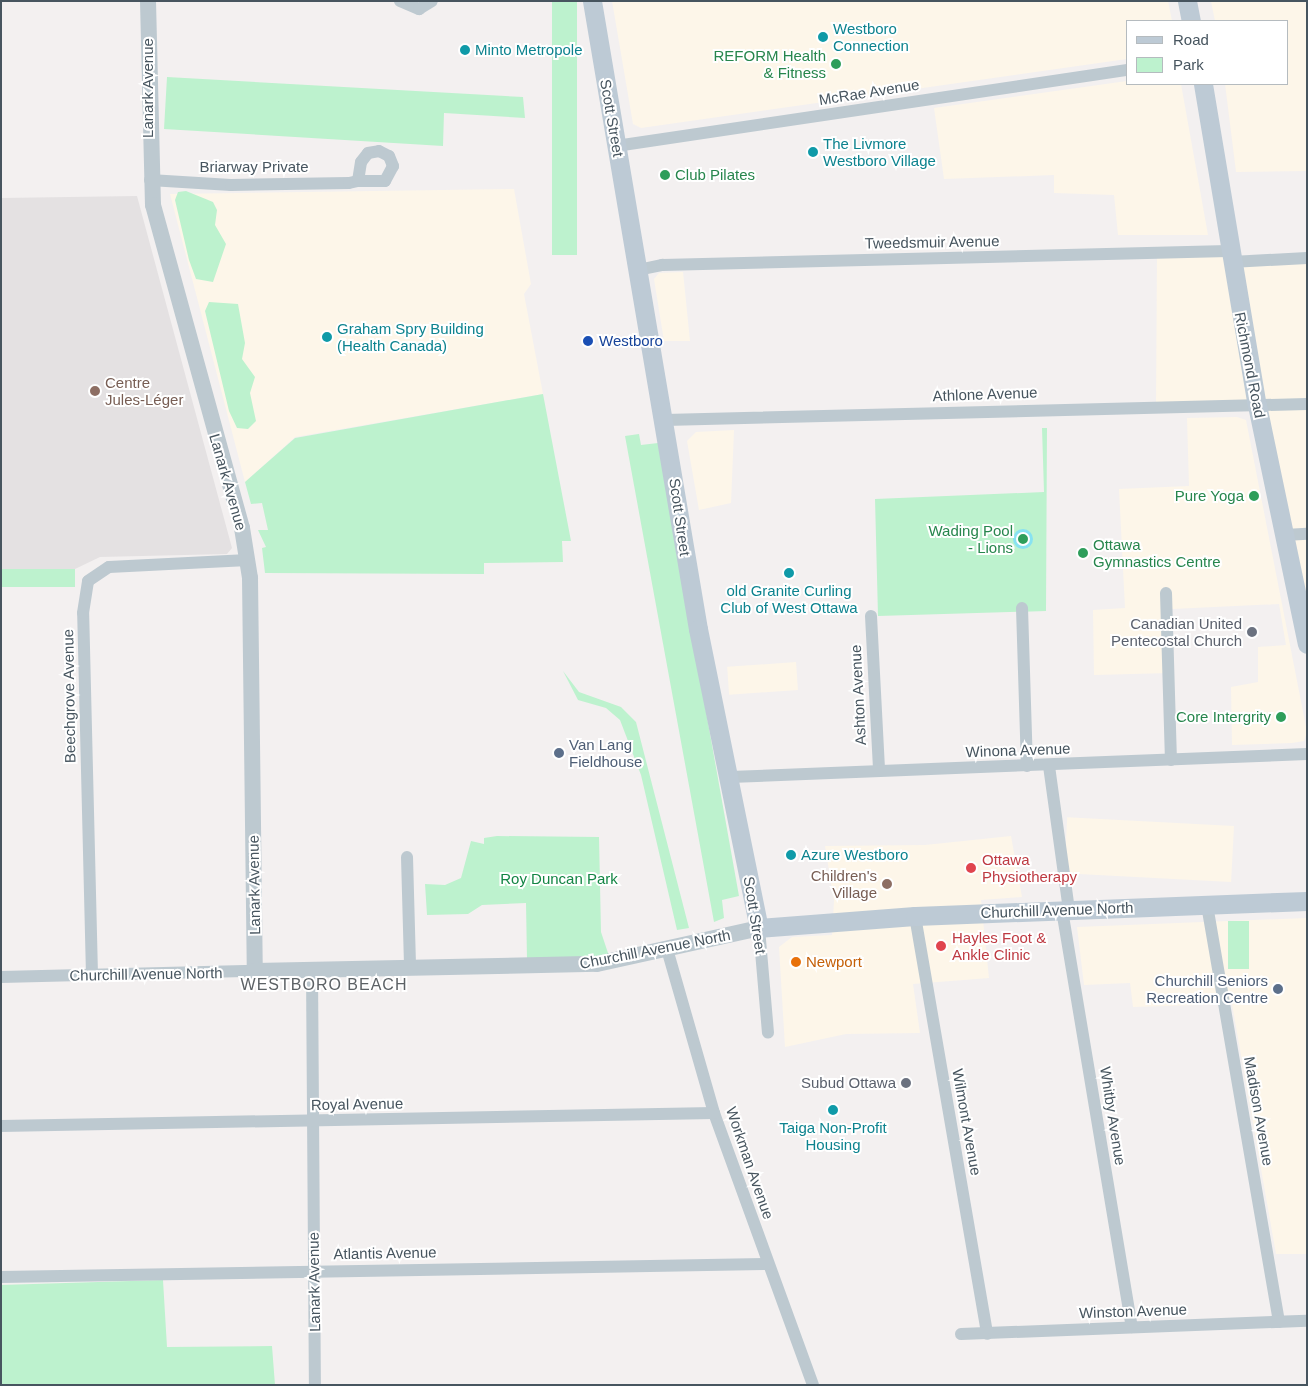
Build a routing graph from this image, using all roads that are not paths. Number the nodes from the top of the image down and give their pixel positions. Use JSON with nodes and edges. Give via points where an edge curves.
{"nodes":[{"id":1,"x":148,"y":1,"type":"edge"},
{"id":2,"x":400,"y":1,"type":"edge"},
{"id":3,"x":432,"y":1,"type":"edge"},
{"id":4,"x":592,"y":1,"type":"edge"},
{"id":5,"x":1187,"y":1,"type":"edge"},
{"id":6,"x":1191,"y":20,"type":"edge"},
{"id":7,"x":1126,"y":70,"type":"edge"},
{"id":8,"x":1202,"y":85,"type":"edge"},
{"id":9,"x":616,"y":146,"type":"junction"},
{"id":10,"x":150,"y":180,"type":"junction"},
{"id":11,"x":358,"y":181,"type":"dead end"},
{"id":12,"x":1229,"y":257,"type":"junction"},
{"id":13,"x":1307,"y":258,"type":"edge"},
{"id":14,"x":638,"y":270,"type":"junction"},
{"id":15,"x":1307,"y":404,"type":"edge"},
{"id":16,"x":1257,"y":405,"type":"junction"},
{"id":17,"x":665,"y":420,"type":"junction"},
{"id":18,"x":1285,"y":534,"type":"junction"},
{"id":19,"x":1307,"y":534,"type":"edge"},
{"id":20,"x":248,"y":560,"type":"junction"},
{"id":21,"x":1166,"y":593,"type":"dead end"},
{"id":22,"x":1022,"y":608,"type":"dead end"},
{"id":23,"x":871,"y":616,"type":"dead end"},
{"id":24,"x":1307,"y":644,"type":"edge"},
{"id":25,"x":1307,"y":754,"type":"edge"},
{"id":26,"x":1171,"y":760,"type":"junction"},
{"id":27,"x":1027,"y":766,"type":"junction"},
{"id":28,"x":1049,"y":766,"type":"junction"},
{"id":29,"x":879,"y":771,"type":"junction"},
{"id":30,"x":730,"y":777,"type":"junction"},
{"id":31,"x":407,"y":858,"type":"dead end"},
{"id":32,"x":1307,"y":901,"type":"edge"},
{"id":33,"x":1206,"y":905,"type":"junction"},
{"id":34,"x":1065,"y":910,"type":"junction"},
{"id":35,"x":915,"y":916,"type":"junction"},
{"id":36,"x":759,"y":928,"type":"junction"},
{"id":37,"x":667,"y":949,"type":"junction"},
{"id":38,"x":410,"y":966,"type":"junction"},
{"id":39,"x":312,"y":970,"type":"junction"},
{"id":40,"x":255,"y":971,"type":"junction"},
{"id":41,"x":92,"y":975,"type":"junction"},
{"id":42,"x":1,"y":977,"type":"edge"},
{"id":43,"x":768,"y":1033,"type":"dead end"},
{"id":44,"x":714,"y":1113,"type":"junction"},
{"id":45,"x":312,"y":1122,"type":"junction"},
{"id":46,"x":1,"y":1126,"type":"edge"},
{"id":47,"x":768,"y":1264,"type":"junction"},
{"id":48,"x":315,"y":1270,"type":"junction"},
{"id":49,"x":1,"y":1277,"type":"edge"},
{"id":50,"x":1307,"y":1320,"type":"edge"},
{"id":51,"x":1279,"y":1322,"type":"junction"},
{"id":52,"x":1132,"y":1327,"type":"junction"},
{"id":53,"x":960,"y":1334,"type":"dead end"},
{"id":54,"x":987,"y":1334,"type":"junction"},
{"id":55,"x":316,"y":1385,"type":"edge"},
{"id":56,"x":813,"y":1385,"type":"edge"}],
"edges":[{"from":1,"to":10,"type":"street","name":"Lanark Avenue"},
{"from":2,"to":3,"type":"street","via":[[413,9]]},
{"from":4,"to":9,"type":"main road","name":"Scott Street"},
{"from":5,"to":6,"type":"main road"},
{"from":7,"to":9,"type":"street","name":"McRae Avenue"},
{"from":8,"to":12,"type":"main road","name":"Richmond Road"},
{"from":9,"to":14,"type":"main road","name":"Scott Street"},
{"from":10,"to":11,"type":"street","name":"Briarway Private","via":[[232,185]]},
{"from":10,"to":20,"type":"street","name":"Lanark Avenue","via":[[156,217]]},
{"from":12,"to":13,"type":"street","name":"Tweedsmuir Avenue"},
{"from":12,"to":14,"type":"street","name":"Tweedsmuir Avenue","via":[[662,265]]},
{"from":12,"to":16,"type":"main road","name":"Richmond Road"},
{"from":14,"to":17,"type":"main road","name":"Scott Street"},
{"from":15,"to":16,"type":"street","name":"Athlone Avenue"},
{"from":16,"to":17,"type":"street","name":"Athlone Avenue"},
{"from":16,"to":18,"type":"main road","name":"Richmond Road"},
{"from":17,"to":30,"type":"main road","name":"Scott Street","via":[[698,629]]},
{"from":18,"to":19,"type":"street"},
{"from":18,"to":24,"type":"main road","name":"Richmond Road"},
{"from":20,"to":40,"type":"street","name":"Lanark Avenue"},
{"from":20,"to":41,"type":"street","name":"Beechgrove Avenue","via":[[109,567],[88,581],[84,613]]},
{"from":21,"to":26,"type":"street"},
{"from":22,"to":27,"type":"street"},
{"from":23,"to":29,"type":"street","name":"Ashton Avenue"},
{"from":25,"to":26,"type":"street","name":"Winona Avenue"},
{"from":26,"to":28,"type":"street","name":"Winona Avenue"},
{"from":27,"to":28,"type":"street","name":"Winona Avenue"},
{"from":27,"to":29,"type":"street","name":"Winona Avenue"},
{"from":28,"to":34,"type":"street","name":"Whitby Avenue"},
{"from":29,"to":30,"type":"street","name":"Winona Avenue"},
{"from":30,"to":36,"type":"main road","name":"Scott Street"},
{"from":31,"to":38,"type":"street"},
{"from":32,"to":33,"type":"main road","name":"Churchill Avenue North"},
{"from":33,"to":34,"type":"main road","name":"Churchill Avenue North"},
{"from":33,"to":51,"type":"street","name":"Madison Avenue"},
{"from":34,"to":35,"type":"main road","name":"Churchill Avenue North"},
{"from":34,"to":52,"type":"street","name":"Whitby Avenue"},
{"from":35,"to":36,"type":"main road","name":"Churchill Avenue North"},
{"from":35,"to":54,"type":"street","name":"Wilmont Avenue"},
{"from":36,"to":37,"type":"street","name":"Churchill Avenue North"},
{"from":36,"to":43,"type":"street","name":"Scott Street"},
{"from":37,"to":38,"type":"street","name":"Churchill Avenue North","via":[[587,964]]},
{"from":37,"to":44,"type":"street","name":"Workman Avenue"},
{"from":38,"to":39,"type":"street","name":"Churchill Avenue North"},
{"from":39,"to":40,"type":"street","name":"Churchill Avenue North"},
{"from":39,"to":45,"type":"street","name":"Lanark Avenue"},
{"from":40,"to":41,"type":"street","name":"Churchill Avenue North"},
{"from":41,"to":42,"type":"street","name":"Churchill Avenue North"},
{"from":44,"to":45,"type":"street","name":"Royal Avenue"},
{"from":44,"to":47,"type":"street","name":"Workman Avenue"},
{"from":45,"to":46,"type":"street","name":"Royal Avenue"},
{"from":45,"to":48,"type":"street","name":"Lanark Avenue"},
{"from":47,"to":48,"type":"street","name":"Atlantis Avenue"},
{"from":47,"to":56,"type":"street","name":"Workman Avenue"},
{"from":48,"to":49,"type":"street","name":"Atlantis Avenue"},
{"from":48,"to":55,"type":"street","name":"Lanark Avenue"},
{"from":50,"to":51,"type":"street","name":"Winston Avenue"},
{"from":51,"to":52,"type":"street","name":"Winston Avenue"},
{"from":52,"to":54,"type":"street","name":"Winston Avenue"},
{"from":53,"to":54,"type":"street","name":"Winston Avenue"}]}
